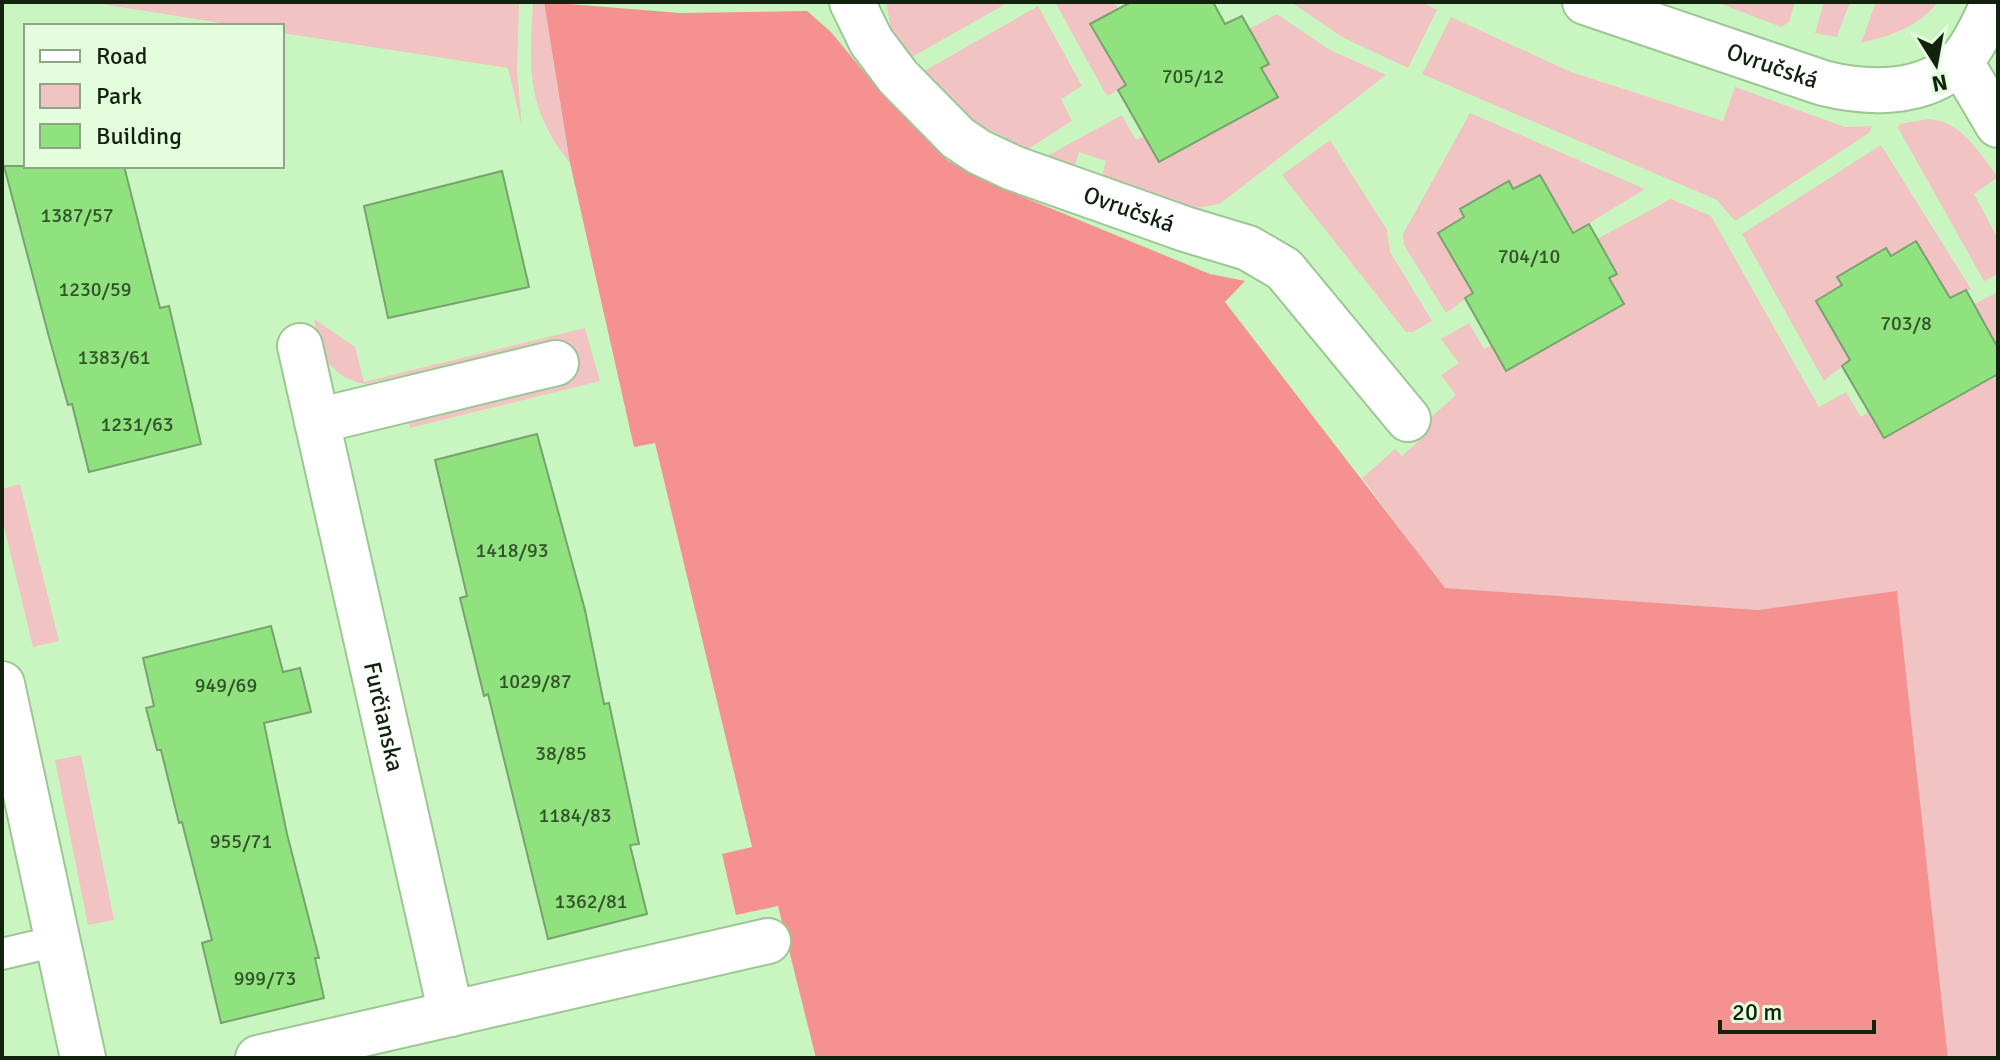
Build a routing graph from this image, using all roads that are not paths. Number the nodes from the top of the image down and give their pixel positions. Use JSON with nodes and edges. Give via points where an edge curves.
{"nodes":[{"id":1,"x":852,"y":2,"type":"edge"},
{"id":2,"x":1585,"y":2,"type":"edge"},
{"id":3,"x":1994,"y":2,"type":"edge"},
{"id":4,"x":1960,"y":61,"type":"junction"},
{"id":5,"x":1998,"y":125,"type":"edge"},
{"id":6,"x":300,"y":346,"type":"dead end"},
{"id":7,"x":556,"y":363,"type":"dead end"},
{"id":8,"x":1408,"y":419,"type":"dead end"},
{"id":9,"x":317,"y":421,"type":"junction"},
{"id":10,"x":2,"y":684,"type":"edge"},
{"id":11,"x":57,"y":941,"type":"junction"},
{"id":12,"x":768,"y":941,"type":"dead end"},
{"id":13,"x":2,"y":954,"type":"edge"},
{"id":14,"x":451,"y":1014,"type":"junction"},
{"id":15,"x":83,"y":1058,"type":"edge"},
{"id":16,"x":258,"y":1058,"type":"edge"}],
"edges":[{"from":1,"to":8,"type":"street","name":"Ovručská","via":[[871,41],[898,77],[979,152],[1248,248],[1284,269]]},
{"from":2,"to":4,"type":"street","name":"Ovručská","via":[[1850,90],[1907,87]]},
{"from":3,"to":4,"type":"street"},
{"from":4,"to":5,"type":"street"},
{"from":6,"to":9,"type":"street","name":"Furčianska"},
{"from":7,"to":9,"type":"street"},
{"from":9,"to":14,"type":"street","name":"Furčianska"},
{"from":10,"to":11,"type":"street"},
{"from":11,"to":13,"type":"lane"},
{"from":11,"to":15,"type":"street"},
{"from":12,"to":14,"type":"street"},
{"from":14,"to":16,"type":"street"}]}
